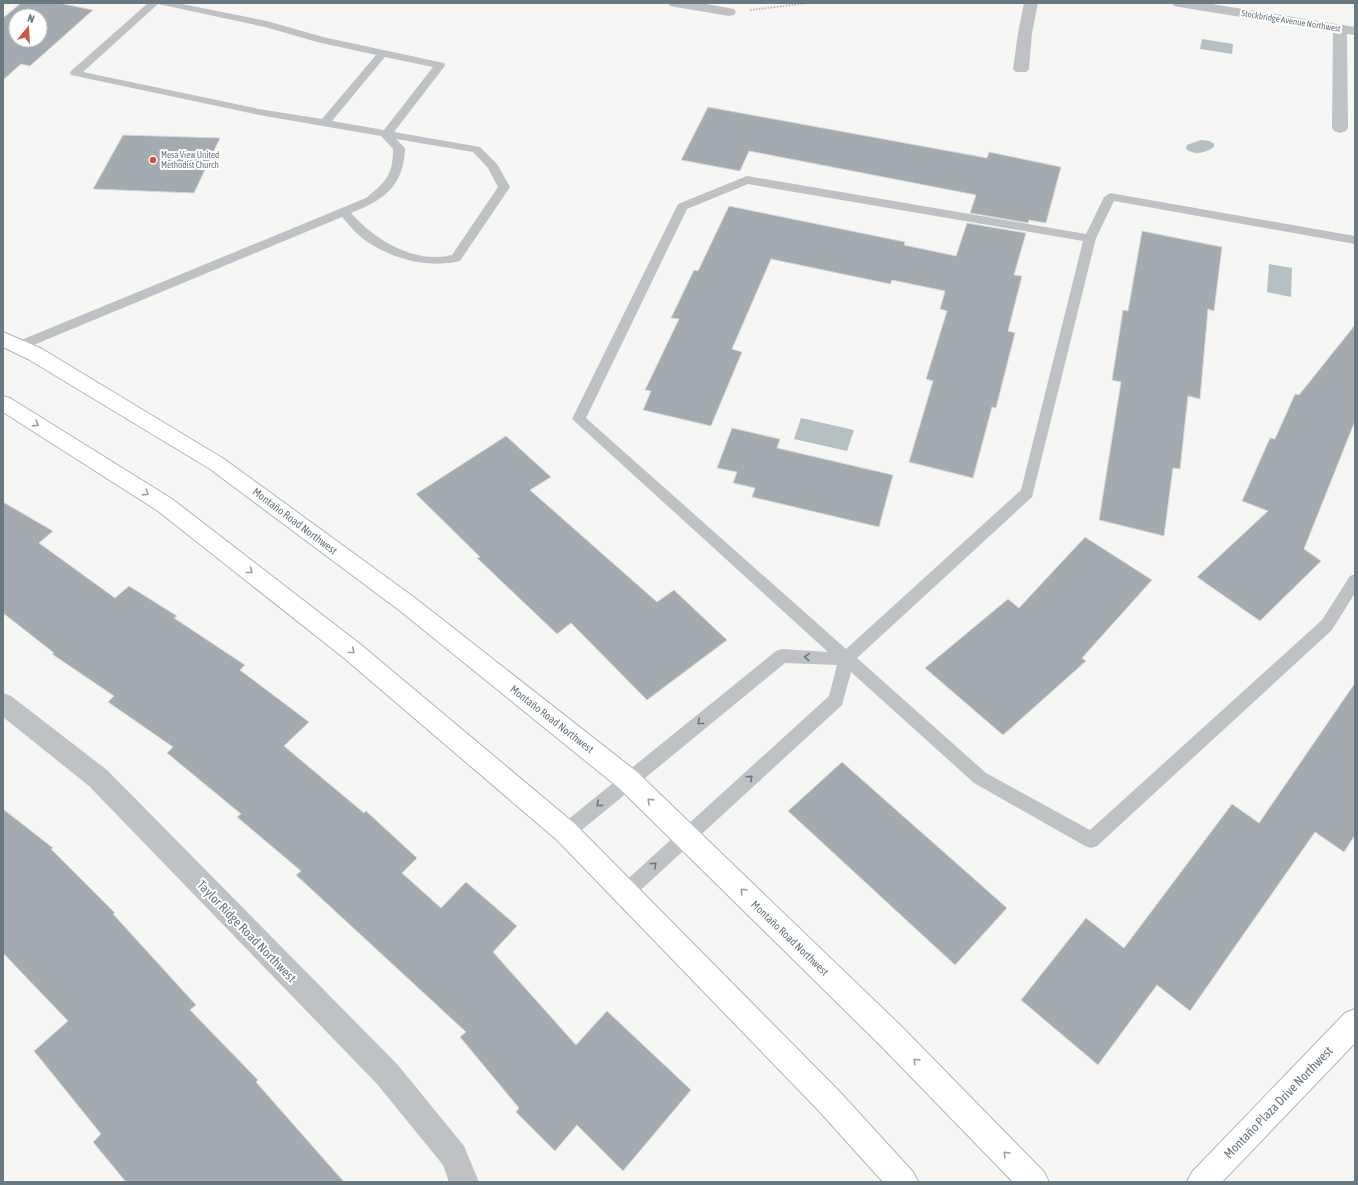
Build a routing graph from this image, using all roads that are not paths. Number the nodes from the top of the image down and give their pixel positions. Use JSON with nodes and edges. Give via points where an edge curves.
{"nodes":[{"id":1,"x":154,"y":3,"type":"edge"},
{"id":2,"x":162,"y":3,"type":"edge"},
{"id":3,"x":675,"y":3,"type":"edge"},
{"id":4,"x":1031,"y":3,"type":"edge"},
{"id":5,"x":1179,"y":3,"type":"edge"},
{"id":6,"x":729,"y":12,"type":"road end"},
{"id":7,"x":1348,"y":30,"type":"edge"},
{"id":8,"x":383,"y":53,"type":"junction"},
{"id":9,"x":1021,"y":69,"type":"dead end"},
{"id":10,"x":324,"y":124,"type":"junction"},
{"id":11,"x":1340,"y":128,"type":"dead end"},
{"id":12,"x":386,"y":135,"type":"junction"},
{"id":13,"x":344,"y":213,"type":"junction"},
{"id":14,"x":1090,"y":238,"type":"junction"},
{"id":15,"x":1355,"y":240,"type":"edge"},
{"id":16,"x":11,"y":343,"type":"edge"},
{"id":17,"x":3,"y":403,"type":"edge"},
{"id":18,"x":1355,"y":580,"type":"edge"},
{"id":19,"x":846,"y":659,"type":"junction"},
{"id":20,"x":3,"y":703,"type":"edge"},
{"id":21,"x":628,"y":780,"type":"junction"},
{"id":22,"x":566,"y":832,"type":"junction"},
{"id":23,"x":686,"y":836,"type":"junction"},
{"id":24,"x":626,"y":892,"type":"junction"},
{"id":25,"x":1355,"y":1023,"type":"edge"},
{"id":26,"x":464,"y":1182,"type":"edge"},
{"id":27,"x":903,"y":1182,"type":"edge"},
{"id":28,"x":1034,"y":1182,"type":"edge"},
{"id":29,"x":1202,"y":1182,"type":"edge"}],
"edges":[{"from":1,"to":10,"type":"lane","via":[[75,73]]},
{"from":2,"to":8,"type":"lane","via":[[267,24],[321,40]]},
{"from":3,"to":6,"type":"street"},
{"from":4,"to":9,"type":"street"},
{"from":5,"to":7,"type":"street","name":"Stockbridge Avenue Northwest"},
{"from":7,"to":11,"type":"street"},
{"from":8,"to":10,"type":"lane"},
{"from":8,"to":12,"type":"lane","via":[[440,65]]},
{"from":10,"to":12,"type":"lane"},
{"from":12,"to":13,"type":"lane","via":[[399,148],[399,165],[391,184],[370,201]]},
{"from":12,"to":13,"type":"lane","via":[[476,149],[488,158],[497,170],[504,187],[456,258],[446,262],[412,256],[387,248],[370,238]]},
{"from":13,"to":16,"type":"lane"},
{"from":14,"to":15,"type":"lane","via":[[1110,197]]},
{"from":14,"to":19,"type":"lane","via":[[1026,493]]},
{"from":14,"to":19,"type":"lane","via":[[747,180],[682,208],[579,420]]},
{"from":16,"to":21,"type":"main road","name":"Montaño Road Northwest","via":[[217,464],[407,604]]},
{"from":17,"to":22,"type":"main road","one_way":true,"via":[[165,505],[352,651]]},
{"from":18,"to":19,"type":"lane","via":[[1327,624],[1091,840],[980,778]]},
{"from":19,"to":21,"type":"lane","one_way":true,"via":[[782,656]]},
{"from":23,"to":19,"type":"lane","one_way":true,"via":[[836,700]]},
{"from":20,"to":26,"type":"street","name":"Taylor Ridge Road Northwest","via":[[98,778],[387,1074],[454,1156]]},
{"from":21,"to":22,"type":"lane","one_way":true},
{"from":23,"to":21,"type":"main road","name":"Montaño Road Northwest","one_way":true},
{"from":22,"to":24,"type":"main road"},
{"from":24,"to":23,"type":"lane","one_way":true},
{"from":28,"to":23,"type":"main road","name":"Montaño Road Northwest","one_way":true,"via":[[891,1036]]},
{"from":24,"to":27,"type":"main road","via":[[829,1101]]},
{"from":25,"to":29,"type":"main road","name":"Montaño Plaza Drive Northwest"}]}
